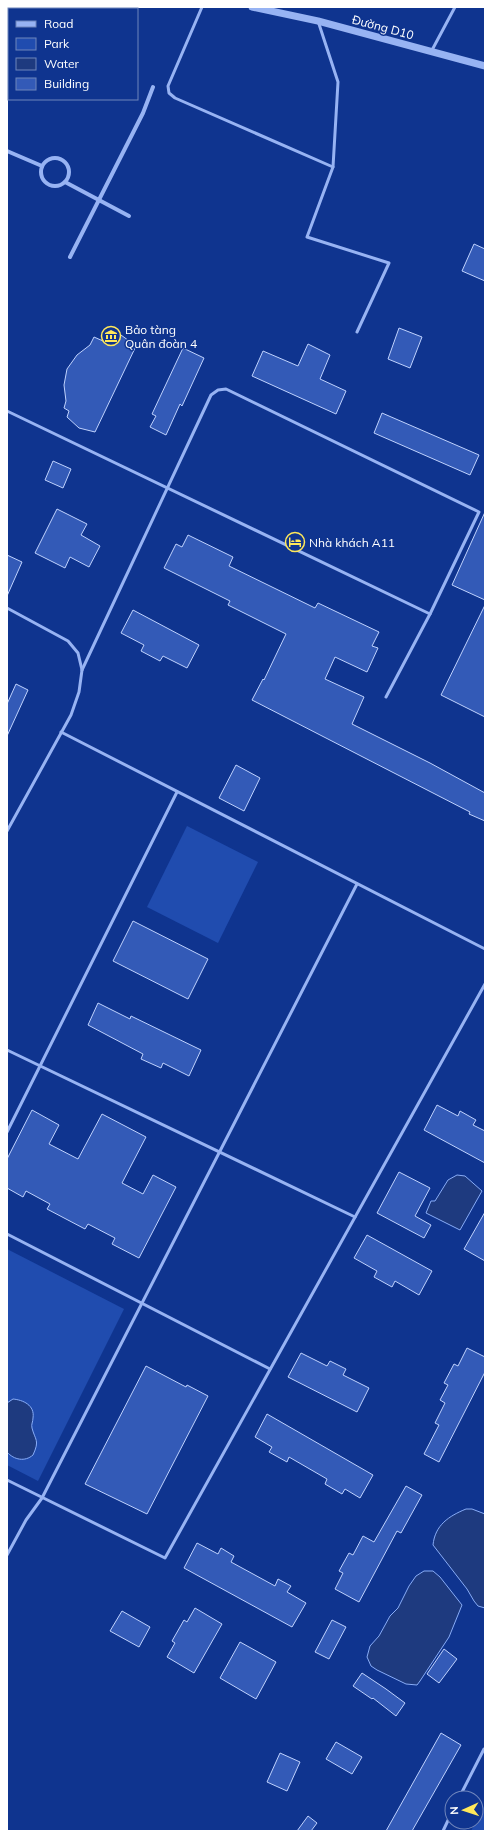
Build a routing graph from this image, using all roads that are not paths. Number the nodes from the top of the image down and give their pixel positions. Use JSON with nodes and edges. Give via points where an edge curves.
{"nodes":[{"id":1,"x":202,"y":7,"type":"edge"},
{"id":2,"x":252,"y":7,"type":"edge"},
{"id":3,"x":456,"y":7,"type":"edge"},
{"id":4,"x":318,"y":21,"type":"junction"},
{"id":5,"x":431,"y":52,"type":"junction"},
{"id":6,"x":485,"y":66,"type":"edge"},
{"id":7,"x":153,"y":87,"type":"dead end"},
{"id":8,"x":7,"y":151,"type":"edge"},
{"id":9,"x":42,"y":166,"type":"junction"},
{"id":10,"x":333,"y":167,"type":"junction"},
{"id":11,"x":65,"y":182,"type":"junction"},
{"id":12,"x":99,"y":200,"type":"junction"},
{"id":13,"x":129,"y":216,"type":"dead end"},
{"id":14,"x":70,"y":257,"type":"dead end"},
{"id":15,"x":357,"y":332,"type":"dead end"},
{"id":16,"x":7,"y":411,"type":"edge"},
{"id":17,"x":168,"y":488,"type":"junction"},
{"id":18,"x":7,"y":608,"type":"edge"},
{"id":19,"x":430,"y":614,"type":"junction"},
{"id":20,"x":82,"y":670,"type":"junction"},
{"id":21,"x":386,"y":697,"type":"dead end"},
{"id":22,"x":61,"y":732,"type":"junction"},
{"id":23,"x":177,"y":792,"type":"junction"},
{"id":24,"x":7,"y":831,"type":"edge"},
{"id":25,"x":357,"y":884,"type":"junction"},
{"id":26,"x":485,"y":949,"type":"edge"},
{"id":27,"x":485,"y":984,"type":"edge"},
{"id":28,"x":7,"y":1050,"type":"edge"},
{"id":29,"x":40,"y":1066,"type":"junction"},
{"id":30,"x":7,"y":1132,"type":"edge"},
{"id":31,"x":220,"y":1152,"type":"junction"},
{"id":32,"x":355,"y":1218,"type":"junction"},
{"id":33,"x":7,"y":1234,"type":"edge"},
{"id":34,"x":142,"y":1303,"type":"junction"},
{"id":35,"x":270,"y":1369,"type":"junction"},
{"id":36,"x":7,"y":1480,"type":"edge"},
{"id":37,"x":42,"y":1498,"type":"junction"},
{"id":38,"x":7,"y":1555,"type":"edge"},
{"id":39,"x":485,"y":1750,"type":"edge"},
{"id":40,"x":463,"y":1790,"type":"edge"}],
"edges":[{"from":1,"to":10,"type":"lane","via":[[168,86],[169,93],[175,98]]},
{"from":2,"to":4,"type":"street","name":"Đường D10"},
{"from":3,"to":5,"type":"lane"},
{"from":4,"to":5,"type":"street","name":"Đường D10"},
{"from":4,"to":10,"type":"lane","via":[[338,82]]},
{"from":5,"to":6,"type":"street","name":"Đường D10"},
{"from":7,"to":12,"type":"street","via":[[143,113]]},
{"from":8,"to":9,"type":"street"},
{"from":9,"to":11,"type":"street","via":[[40,171],[44,182],[55,186]]},
{"from":9,"to":11,"type":"street","via":[[45,161],[55,157],[65,161],[69,172]]},
{"from":10,"to":15,"type":"lane","via":[[307,238],[389,263]]},
{"from":11,"to":12,"type":"street"},
{"from":12,"to":13,"type":"street"},
{"from":12,"to":14,"type":"street"},
{"from":16,"to":17,"type":"lane"},
{"from":17,"to":19,"type":"lane"},
{"from":17,"to":19,"type":"lane","via":[[211,395],[218,390],[229,390],[479,512]]},
{"from":17,"to":20,"type":"lane"},
{"from":18,"to":20,"type":"lane","via":[[68,641],[78,653]]},
{"from":19,"to":21,"type":"lane"},
{"from":20,"to":22,"type":"lane","via":[[75,703]]},
{"from":22,"to":23,"type":"lane"},
{"from":22,"to":24,"type":"lane"},
{"from":23,"to":25,"type":"lane"},
{"from":23,"to":29,"type":"lane"},
{"from":25,"to":26,"type":"lane"},
{"from":25,"to":31,"type":"lane"},
{"from":27,"to":32,"type":"lane"},
{"from":28,"to":29,"type":"lane"},
{"from":29,"to":30,"type":"lane"},
{"from":29,"to":31,"type":"lane"},
{"from":31,"to":32,"type":"lane"},
{"from":31,"to":34,"type":"lane"},
{"from":32,"to":35,"type":"lane"},
{"from":33,"to":34,"type":"lane"},
{"from":34,"to":35,"type":"lane"},
{"from":34,"to":37,"type":"lane"},
{"from":35,"to":37,"type":"lane","via":[[165,1558]]},
{"from":36,"to":37,"type":"lane"},
{"from":37,"to":38,"type":"lane","via":[[26,1520]]},
{"from":39,"to":40,"type":"lane"}]}
